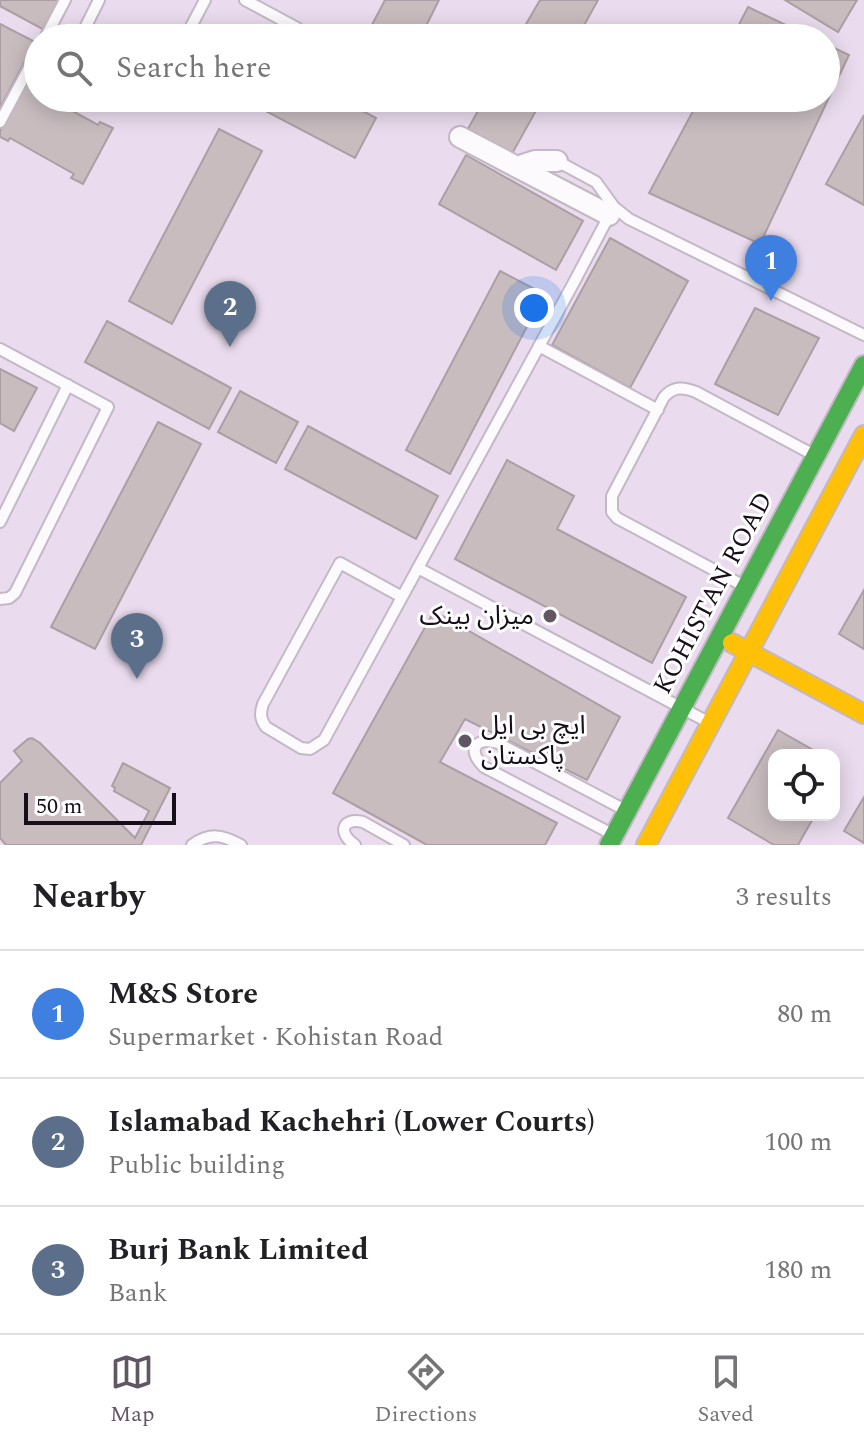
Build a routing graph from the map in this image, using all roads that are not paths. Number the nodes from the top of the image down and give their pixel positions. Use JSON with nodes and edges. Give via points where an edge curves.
{"nodes":[{"id":1,"x":65,"y":0,"type":"edge"},
{"id":2,"x":99,"y":0,"type":"edge"},
{"id":3,"x":205,"y":0,"type":"edge"},
{"id":4,"x":245,"y":0,"type":"edge"},
{"id":5,"x":52,"y":24,"type":"edge"},
{"id":6,"x":87,"y":24,"type":"edge"},
{"id":7,"x":192,"y":24,"type":"edge"},
{"id":8,"x":290,"y":24,"type":"edge"},
{"id":9,"x":24,"y":77,"type":"edge"},
{"id":10,"x":0,"y":122,"type":"edge"},
{"id":11,"x":460,"y":137,"type":"dead end"},
{"id":12,"x":557,"y":161,"type":"joint"},
{"id":13,"x":517,"y":167,"type":"junction"},
{"id":14,"x":612,"y":211,"type":"junction"},
{"id":15,"x":864,"y":335,"type":"edge"},
{"id":16,"x":539,"y":346,"type":"junction"},
{"id":17,"x":0,"y":349,"type":"edge"},
{"id":18,"x":864,"y":365,"type":"edge"},
{"id":19,"x":68,"y":385,"type":"junction"},
{"id":20,"x":658,"y":410,"type":"junction"},
{"id":21,"x":864,"y":435,"type":"edge"},
{"id":22,"x":816,"y":456,"type":"junction"},
{"id":23,"x":0,"y":522,"type":"edge"},
{"id":24,"x":418,"y":568,"type":"junction"},
{"id":25,"x":745,"y":587,"type":"junction"},
{"id":26,"x":402,"y":597,"type":"junction"},
{"id":27,"x":0,"y":599,"type":"edge"},
{"id":28,"x":719,"y":636,"type":"junction"},
{"id":29,"x":748,"y":653,"type":"junction"},
{"id":30,"x":681,"y":708,"type":"junction"},
{"id":31,"x":864,"y":714,"type":"edge"},
{"id":32,"x":710,"y":723,"type":"junction"},
{"id":33,"x":627,"y":811,"type":"junction"},
{"id":34,"x":612,"y":840,"type":"edge"},
{"id":35,"x":192,"y":845,"type":"edge"},
{"id":36,"x":241,"y":845,"type":"edge"},
{"id":37,"x":355,"y":845,"type":"edge"},
{"id":38,"x":404,"y":845,"type":"edge"},
{"id":39,"x":646,"y":845,"type":"edge"}],
"edges":[{"from":1,"to":5,"type":"lane"},
{"from":2,"to":6,"type":"lane"},
{"from":3,"to":7,"type":"lane"},
{"from":4,"to":8,"type":"lane"},
{"from":9,"to":10,"type":"lane"},
{"from":11,"to":13,"type":"street"},
{"from":12,"to":13,"type":"street"},
{"from":12,"to":14,"type":"lane","via":[[596,182]]},
{"from":13,"to":14,"type":"street"},
{"from":14,"to":15,"type":"lane"},
{"from":14,"to":16,"type":"lane"},
{"from":16,"to":20,"type":"lane"},
{"from":16,"to":24,"type":"lane"},
{"from":17,"to":19,"type":"lane"},
{"from":18,"to":22,"type":"street","name":"KOHISTAN ROAD"},
{"from":19,"to":23,"type":"lane"},
{"from":19,"to":27,"type":"lane","via":[[108,407],[15,593]]},
{"from":20,"to":22,"type":"lane","via":[[670,390],[686,388]]},
{"from":20,"to":25,"type":"lane","via":[[612,496],[612,512]]},
{"from":21,"to":29,"type":"street"},
{"from":22,"to":25,"type":"street","name":"KOHISTAN ROAD"},
{"from":24,"to":26,"type":"lane"},
{"from":24,"to":30,"type":"lane"},
{"from":25,"to":28,"type":"street","name":"KOHISTAN ROAD"},
{"from":26,"to":26,"type":"lane","via":[[319,745],[301,748],[266,727],[260,713],[263,704],[340,563]]},
{"from":28,"to":29,"type":"street"},
{"from":28,"to":30,"type":"street","name":"KOHISTAN ROAD"},
{"from":29,"to":31,"type":"street"},
{"from":29,"to":32,"type":"street"},
{"from":30,"to":32,"type":"lane"},
{"from":30,"to":33,"type":"street","name":"KOHISTAN ROAD"},
{"from":32,"to":39,"type":"street"},
{"from":33,"to":34,"type":"street","name":"KOHISTAN ROAD"},
{"from":33,"to":34,"type":"lane","via":[[498,743],[488,740],[475,747],[484,767]]},
{"from":35,"to":36,"type":"lane","via":[[219,834]]},
{"from":37,"to":38,"type":"lane","via":[[344,832],[349,821],[356,820]]}]}
